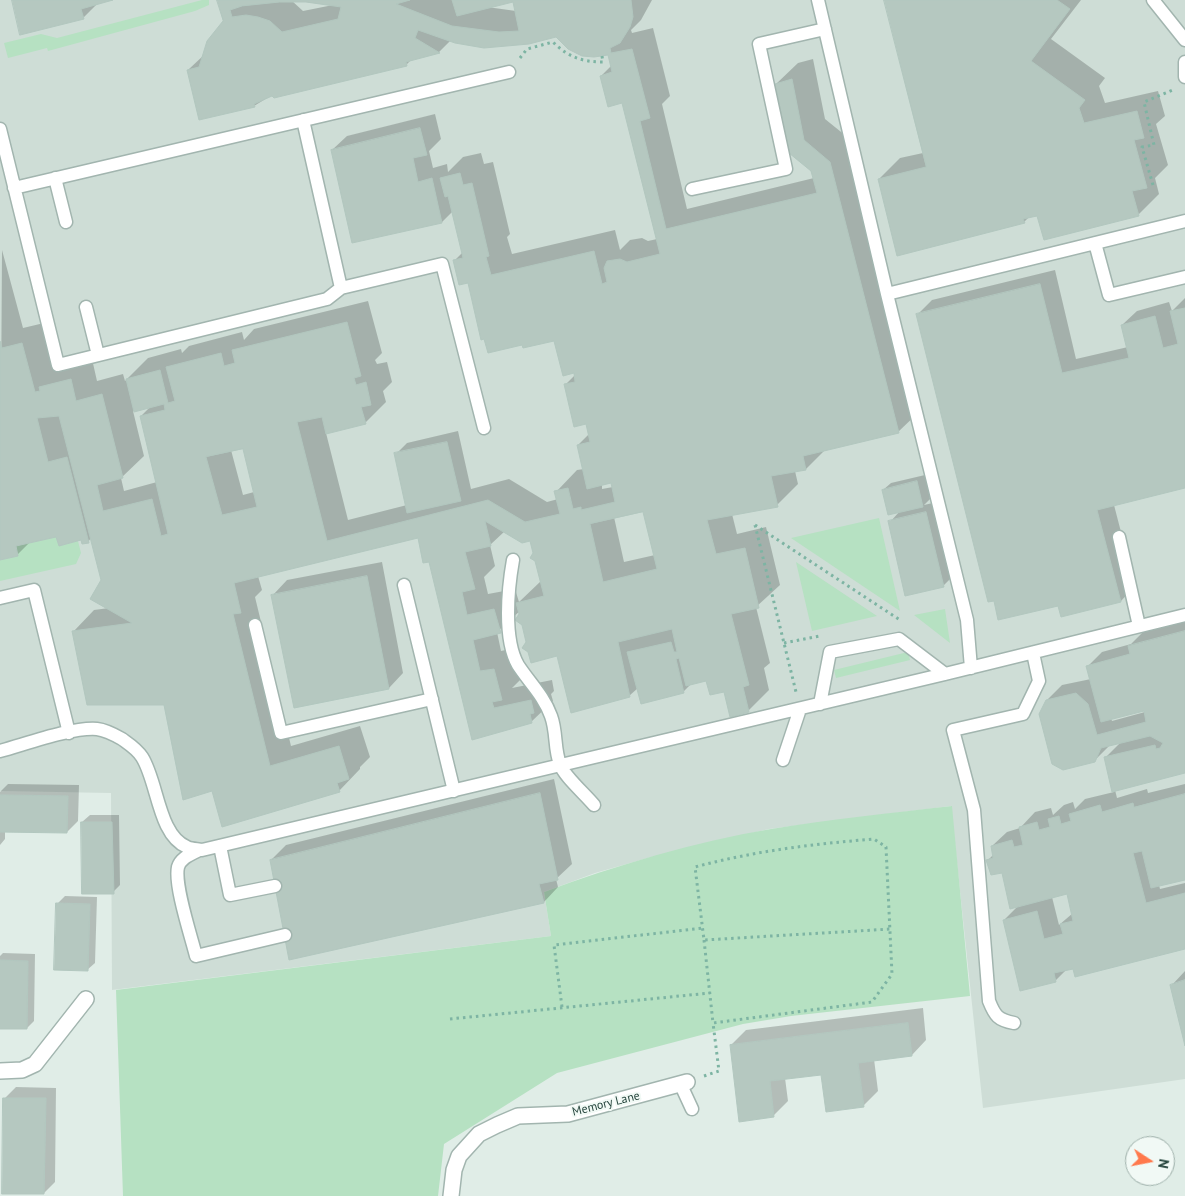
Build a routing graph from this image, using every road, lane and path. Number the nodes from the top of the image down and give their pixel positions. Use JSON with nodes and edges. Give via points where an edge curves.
{"nodes":[{"id":1,"x":818,"y":0,"type":"edge"},
{"id":2,"x":1153,"y":0,"type":"edge"},
{"id":3,"x":825,"y":29,"type":"junction"},
{"id":4,"x":1185,"y":40,"type":"edge"},
{"id":5,"x":602,"y":56,"type":"dead end"},
{"id":6,"x":1185,"y":62,"type":"edge"},
{"id":7,"x":509,"y":72,"type":"joint"},
{"id":8,"x":1185,"y":77,"type":"edge"},
{"id":9,"x":1177,"y":88,"type":"dead end"},
{"id":10,"x":303,"y":120,"type":"junction"},
{"id":11,"x":0,"y":129,"type":"edge"},
{"id":12,"x":55,"y":178,"type":"junction"},
{"id":13,"x":1153,"y":185,"type":"dead end"},
{"id":14,"x":14,"y":188,"type":"junction"},
{"id":15,"x":692,"y":189,"type":"dead end"},
{"id":16,"x":1185,"y":221,"type":"edge"},
{"id":17,"x":66,"y":222,"type":"dead end"},
{"id":18,"x":1096,"y":243,"type":"junction"},
{"id":19,"x":1185,"y":277,"type":"edge"},
{"id":20,"x":341,"y":288,"type":"junction"},
{"id":21,"x":887,"y":294,"type":"junction"},
{"id":22,"x":86,"y":307,"type":"dead end"},
{"id":23,"x":98,"y":355,"type":"junction"},
{"id":24,"x":484,"y":428,"type":"dead end"},
{"id":25,"x":1119,"y":536,"type":"dead end"},
{"id":26,"x":513,"y":560,"type":"dead end"},
{"id":27,"x":404,"y":585,"type":"dead end"},
{"id":28,"x":0,"y":598,"type":"edge"},
{"id":29,"x":1185,"y":615,"type":"edge"},
{"id":30,"x":255,"y":625,"type":"dead end"},
{"id":31,"x":907,"y":625,"type":"dead end"},
{"id":32,"x":1139,"y":626,"type":"junction"},
{"id":33,"x":1033,"y":653,"type":"junction"},
{"id":34,"x":971,"y":668,"type":"junction"},
{"id":35,"x":945,"y":674,"type":"junction"},
{"id":36,"x":432,"y":699,"type":"junction"},
{"id":37,"x":820,"y":704,"type":"junction"},
{"id":38,"x":800,"y":709,"type":"junction"},
{"id":39,"x":69,"y":733,"type":"junction"},
{"id":40,"x":0,"y":750,"type":"edge"},
{"id":41,"x":783,"y":760,"type":"dead end"},
{"id":42,"x":560,"y":766,"type":"junction"},
{"id":43,"x":454,"y":791,"type":"junction"},
{"id":44,"x":594,"y":804,"type":"dead end"},
{"id":45,"x":220,"y":846,"type":"junction"},
{"id":46,"x":202,"y":850,"type":"junction"},
{"id":47,"x":275,"y":886,"type":"dead end"},
{"id":48,"x":703,"y":928,"type":"junction"},
{"id":49,"x":891,"y":929,"type":"junction"},
{"id":50,"x":285,"y":935,"type":"dead end"},
{"id":51,"x":704,"y":940,"type":"junction"},
{"id":52,"x":710,"y":993,"type":"junction"},
{"id":53,"x":86,"y":999,"type":"dead end"},
{"id":54,"x":562,"y":1007,"type":"junction"},
{"id":55,"x":450,"y":1019,"type":"dead end"},
{"id":56,"x":713,"y":1023,"type":"junction"},
{"id":57,"x":1014,"y":1023,"type":"dead end"},
{"id":58,"x":0,"y":1071,"type":"edge"},
{"id":59,"x":684,"y":1082,"type":"junction"},
{"id":60,"x":692,"y":1109,"type":"dead end"},
{"id":61,"x":451,"y":1196,"type":"edge"}],
"edges":[{"from":1,"to":3,"type":"lane"},
{"from":2,"to":4,"type":"lane"},
{"from":3,"to":15,"type":"lane","via":[[759,44],[786,169]]},
{"from":3,"to":21,"type":"lane"},
{"from":5,"to":7,"type":"path","via":[[602,62],[583,62],[553,42],[527,49]]},
{"from":6,"to":8,"type":"lane"},
{"from":7,"to":10,"type":"lane"},
{"from":9,"to":13,"type":"path","via":[[1144,102],[1154,145],[1142,147]]},
{"from":10,"to":12,"type":"lane"},
{"from":10,"to":20,"type":"lane"},
{"from":11,"to":14,"type":"lane"},
{"from":12,"to":14,"type":"lane"},
{"from":12,"to":17,"type":"lane"},
{"from":14,"to":23,"type":"lane","via":[[58,365]]},
{"from":16,"to":18,"type":"lane"},
{"from":18,"to":19,"type":"lane","via":[[1109,295]]},
{"from":18,"to":21,"type":"lane"},
{"from":20,"to":23,"type":"lane","via":[[327,298]]},
{"from":20,"to":24,"type":"lane","via":[[442,264]]},
{"from":21,"to":34,"type":"lane","via":[[967,620]]},
{"from":22,"to":23,"type":"lane"},
{"from":25,"to":32,"type":"lane"},
{"from":26,"to":42,"type":"lane","via":[[508,587],[511,642],[517,663],[545,701],[551,716]]},
{"from":27,"to":36,"type":"lane"},
{"from":28,"to":39,"type":"lane","via":[[34,590]]},
{"from":29,"to":32,"type":"lane"},
{"from":30,"to":36,"type":"lane","via":[[281,733]]},
{"from":31,"to":38,"type":"path","via":[[755,525]]},
{"from":32,"to":33,"type":"lane"},
{"from":33,"to":34,"type":"lane"},
{"from":33,"to":57,"type":"lane","via":[[1039,681],[1023,714],[953,730],[974,810],[989,1001],[994,1015],[1002,1021]]},
{"from":34,"to":35,"type":"lane"},
{"from":35,"to":37,"type":"lane"},
{"from":35,"to":37,"type":"lane","via":[[899,639],[830,652]]},
{"from":36,"to":43,"type":"lane"},
{"from":37,"to":38,"type":"lane"},
{"from":38,"to":41,"type":"lane"},
{"from":38,"to":42,"type":"lane"},
{"from":39,"to":40,"type":"lane"},
{"from":39,"to":46,"type":"lane","via":[[99,729],[132,746],[142,757],[156,789],[167,830],[187,848]]},
{"from":42,"to":43,"type":"lane"},
{"from":42,"to":44,"type":"lane"},
{"from":43,"to":45,"type":"lane"},
{"from":45,"to":46,"type":"lane"},
{"from":45,"to":47,"type":"lane","via":[[230,895]]},
{"from":46,"to":50,"type":"lane","via":[[187,856],[178,865],[178,881],[196,956]]},
{"from":48,"to":49,"type":"path","via":[[695,867],[799,845],[874,839],[886,847]]},
{"from":48,"to":51,"type":"path"},
{"from":48,"to":54,"type":"path","via":[[554,945]]},
{"from":49,"to":51,"type":"path"},
{"from":49,"to":56,"type":"path","via":[[892,974],[872,1002]]},
{"from":51,"to":52,"type":"path"},
{"from":52,"to":54,"type":"path"},
{"from":52,"to":56,"type":"path"},
{"from":53,"to":58,"type":"street","via":[[35,1064],[22,1070]]},
{"from":54,"to":55,"type":"path"},
{"from":56,"to":59,"type":"path","via":[[719,1071]]},
{"from":59,"to":60,"type":"lane"},
{"from":59,"to":61,"type":"street","name":"Memory Lane","via":[[568,1114],[518,1116],[479,1134],[459,1156]]}]}
